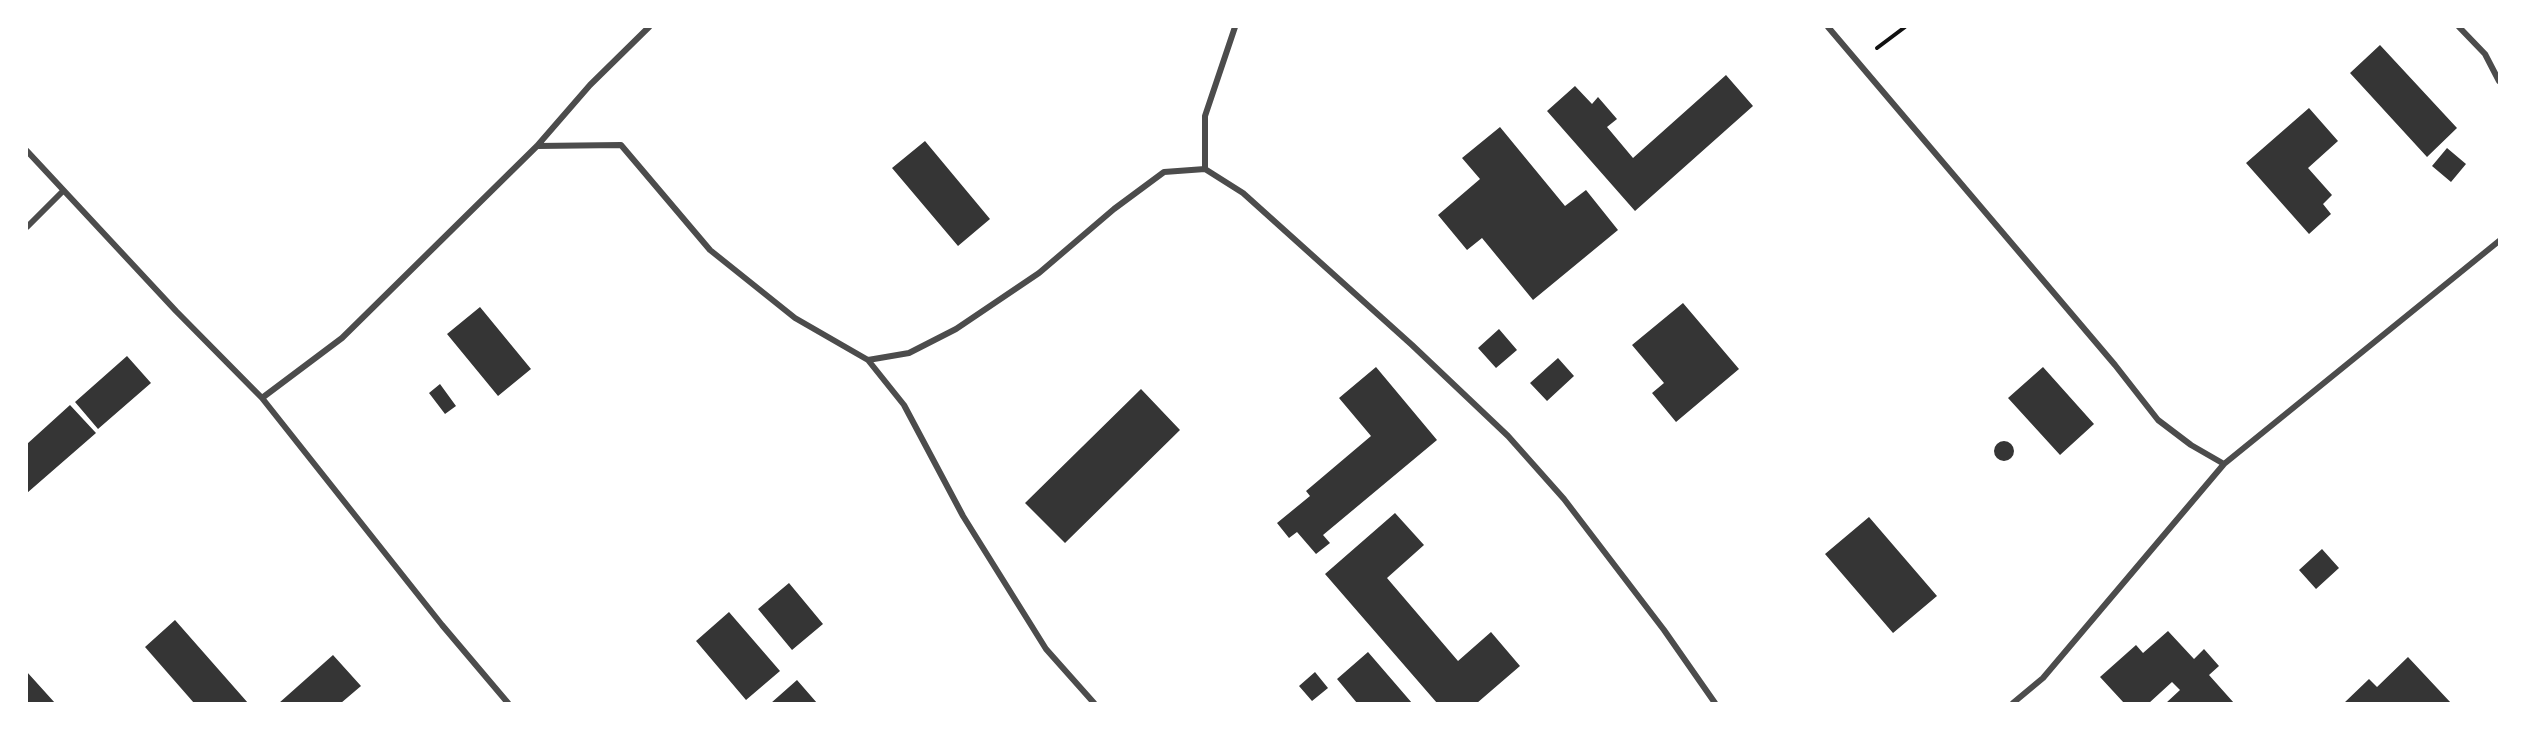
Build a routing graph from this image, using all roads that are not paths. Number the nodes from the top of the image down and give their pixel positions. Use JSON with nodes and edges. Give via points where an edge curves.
{"nodes":[{"id":1,"x":649,"y":27,"type":"edge"},
{"id":2,"x":1235,"y":27,"type":"edge"},
{"id":3,"x":1828,"y":27,"type":"edge"},
{"id":4,"x":2459,"y":27,"type":"edge"},
{"id":5,"x":2499,"y":81,"type":"edge"},
{"id":6,"x":537,"y":146,"type":"junction"},
{"id":7,"x":27,"y":151,"type":"edge"},
{"id":8,"x":1205,"y":169,"type":"junction"},
{"id":9,"x":63,"y":191,"type":"junction"},
{"id":10,"x":27,"y":227,"type":"edge"},
{"id":11,"x":2499,"y":241,"type":"edge"},
{"id":12,"x":868,"y":360,"type":"junction"},
{"id":13,"x":262,"y":398,"type":"junction"},
{"id":14,"x":2224,"y":464,"type":"junction"},
{"id":15,"x":508,"y":703,"type":"edge"},
{"id":16,"x":1094,"y":703,"type":"edge"},
{"id":17,"x":1714,"y":703,"type":"edge"},
{"id":18,"x":2013,"y":703,"type":"edge"}],
"edges":[{"from":1,"to":6,"type":"street","via":[[590,85]]},
{"from":2,"to":8,"type":"street","via":[[1205,116]]},
{"from":3,"to":14,"type":"street","via":[[2158,420]]},
{"from":4,"to":5,"type":"street","via":[[2485,54]]},
{"from":6,"to":12,"type":"street","via":[[621,145],[710,250],[795,318]]},
{"from":6,"to":13,"type":"street","via":[[342,338]]},
{"from":7,"to":9,"type":"street"},
{"from":8,"to":12,"type":"street","via":[[1164,172],[1113,209],[1039,273],[956,329],[909,353]]},
{"from":8,"to":17,"type":"street","via":[[1243,194],[1508,436],[1564,499]]},
{"from":9,"to":10,"type":"street"},
{"from":9,"to":13,"type":"street"},
{"from":11,"to":14,"type":"street"},
{"from":12,"to":16,"type":"street","via":[[904,405],[963,516],[1046,649]]},
{"from":13,"to":15,"type":"street"},
{"from":14,"to":18,"type":"street","via":[[2043,678]]}]}
